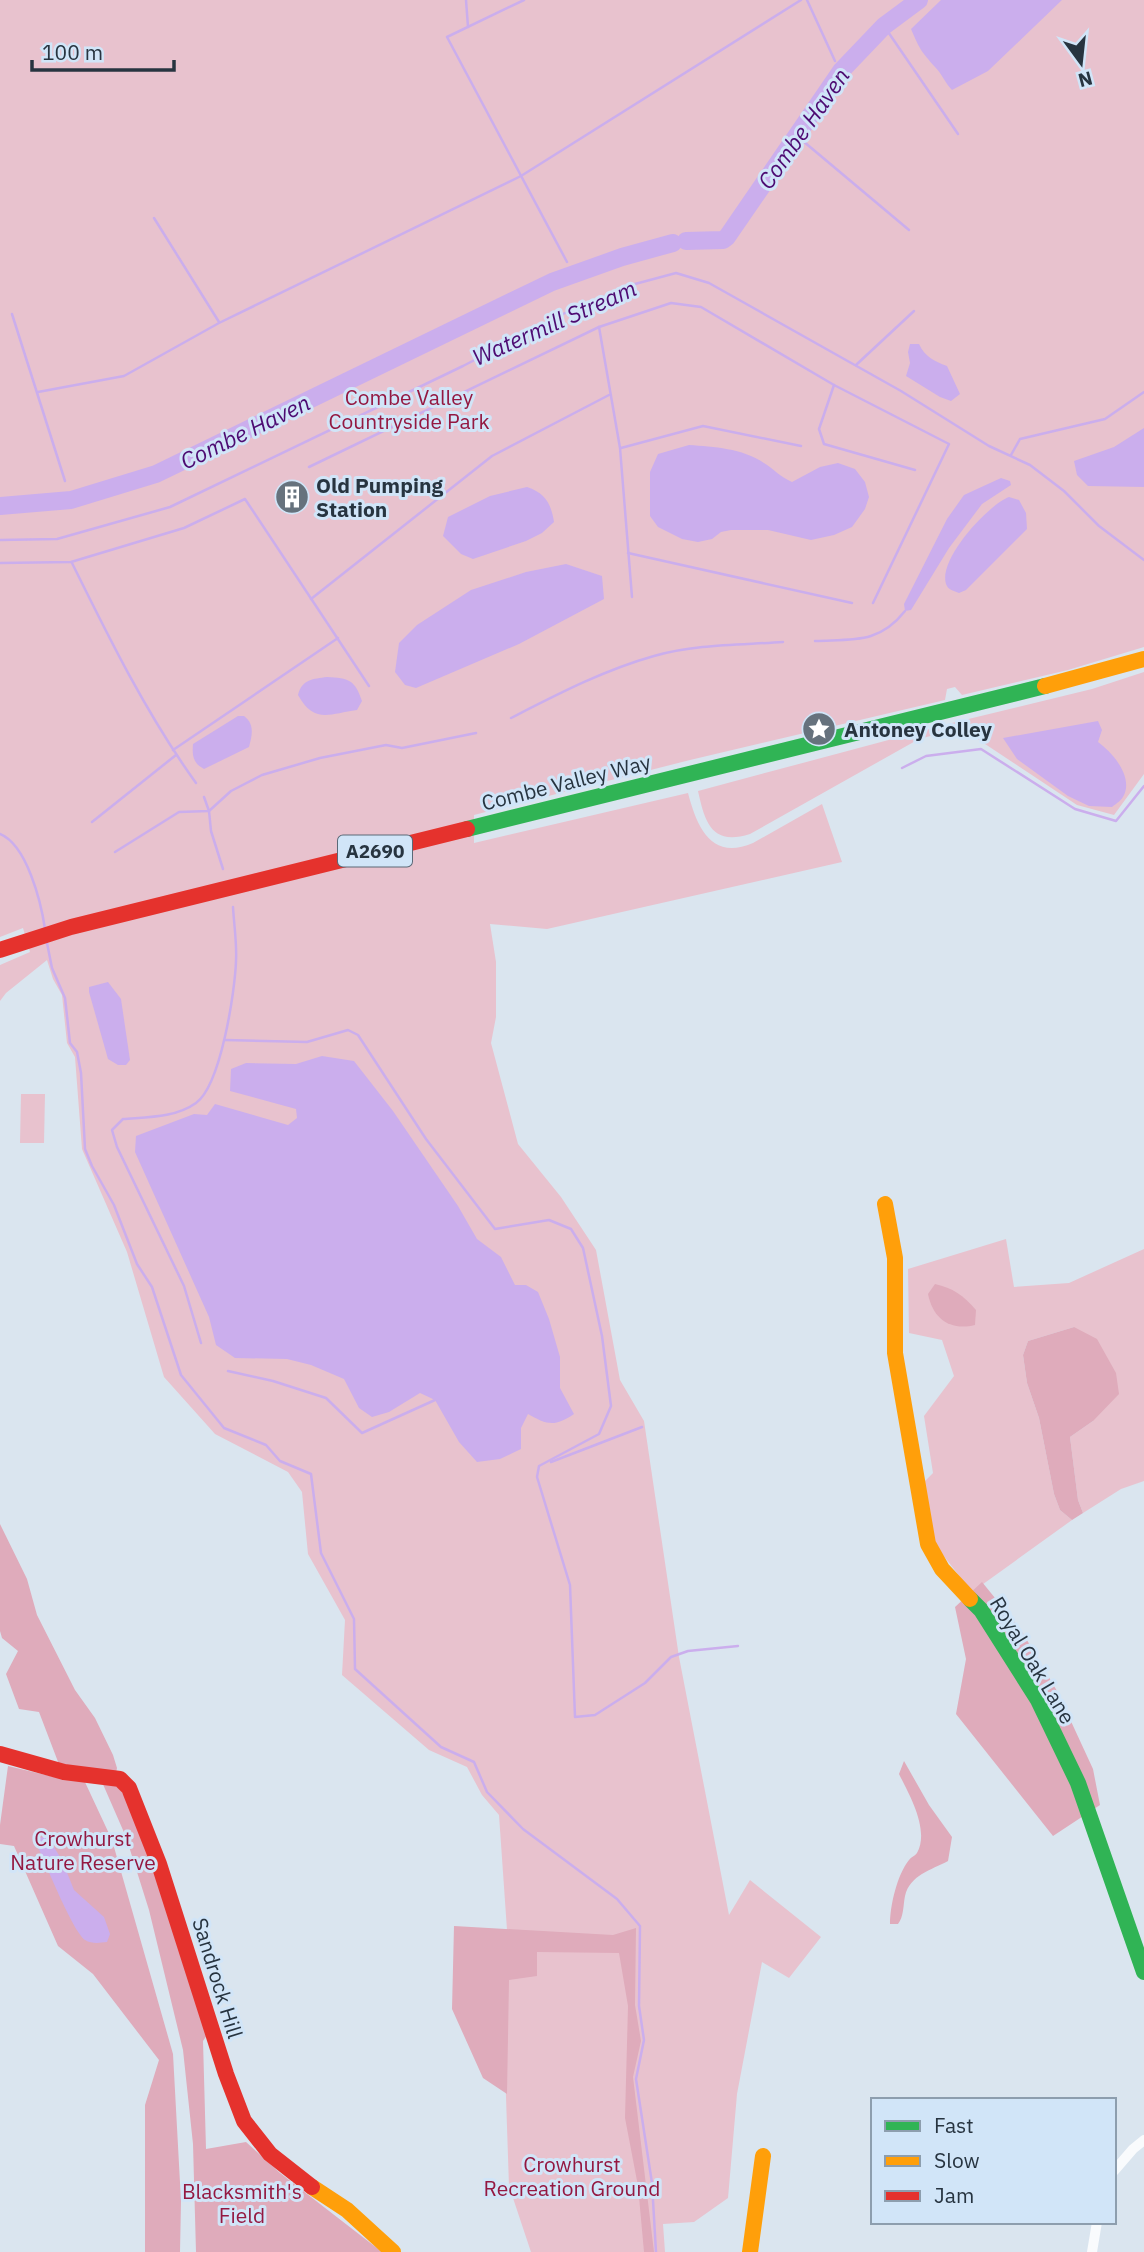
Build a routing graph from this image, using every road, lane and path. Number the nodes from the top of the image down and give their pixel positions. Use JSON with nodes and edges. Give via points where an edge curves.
{"nodes":[{"id":1,"x":1144,"y":659,"type":"edge"},
{"id":2,"x":0,"y":950,"type":"edge"},
{"id":3,"x":885,"y":1204,"type":"dead end"},
{"id":4,"x":0,"y":1754,"type":"edge"},
{"id":5,"x":1144,"y":1972,"type":"edge"},
{"id":6,"x":1144,"y":2140,"type":"edge"},
{"id":7,"x":763,"y":2156,"type":"dead end"},
{"id":8,"x":1116,"y":2169,"type":"edge"},
{"id":9,"x":1097,"y":2224,"type":"edge"},
{"id":10,"x":393,"y":2252,"type":"edge"},
{"id":11,"x":750,"y":2252,"type":"edge"},
{"id":12,"x":1092,"y":2252,"type":"edge"}],
"edges":[{"from":1,"to":2,"type":"street","name":"Combe Valley Way","number":"A2690","via":[[71,927]]},
{"from":3,"to":5,"type":"street","name":"Royal Oak Lane","via":[[895,1258],[895,1353],[928,1544],[942,1569],[981,1610],[1038,1700],[1078,1783]]},
{"from":4,"to":10,"type":"street","name":"Sandrock Hill","via":[[77,1774],[120,1779],[134,1795],[235,2102],[251,2132],[270,2154],[347,2210]]},
{"from":6,"to":8,"type":"street"},
{"from":7,"to":11,"type":"street"},
{"from":9,"to":12,"type":"street"}]}
